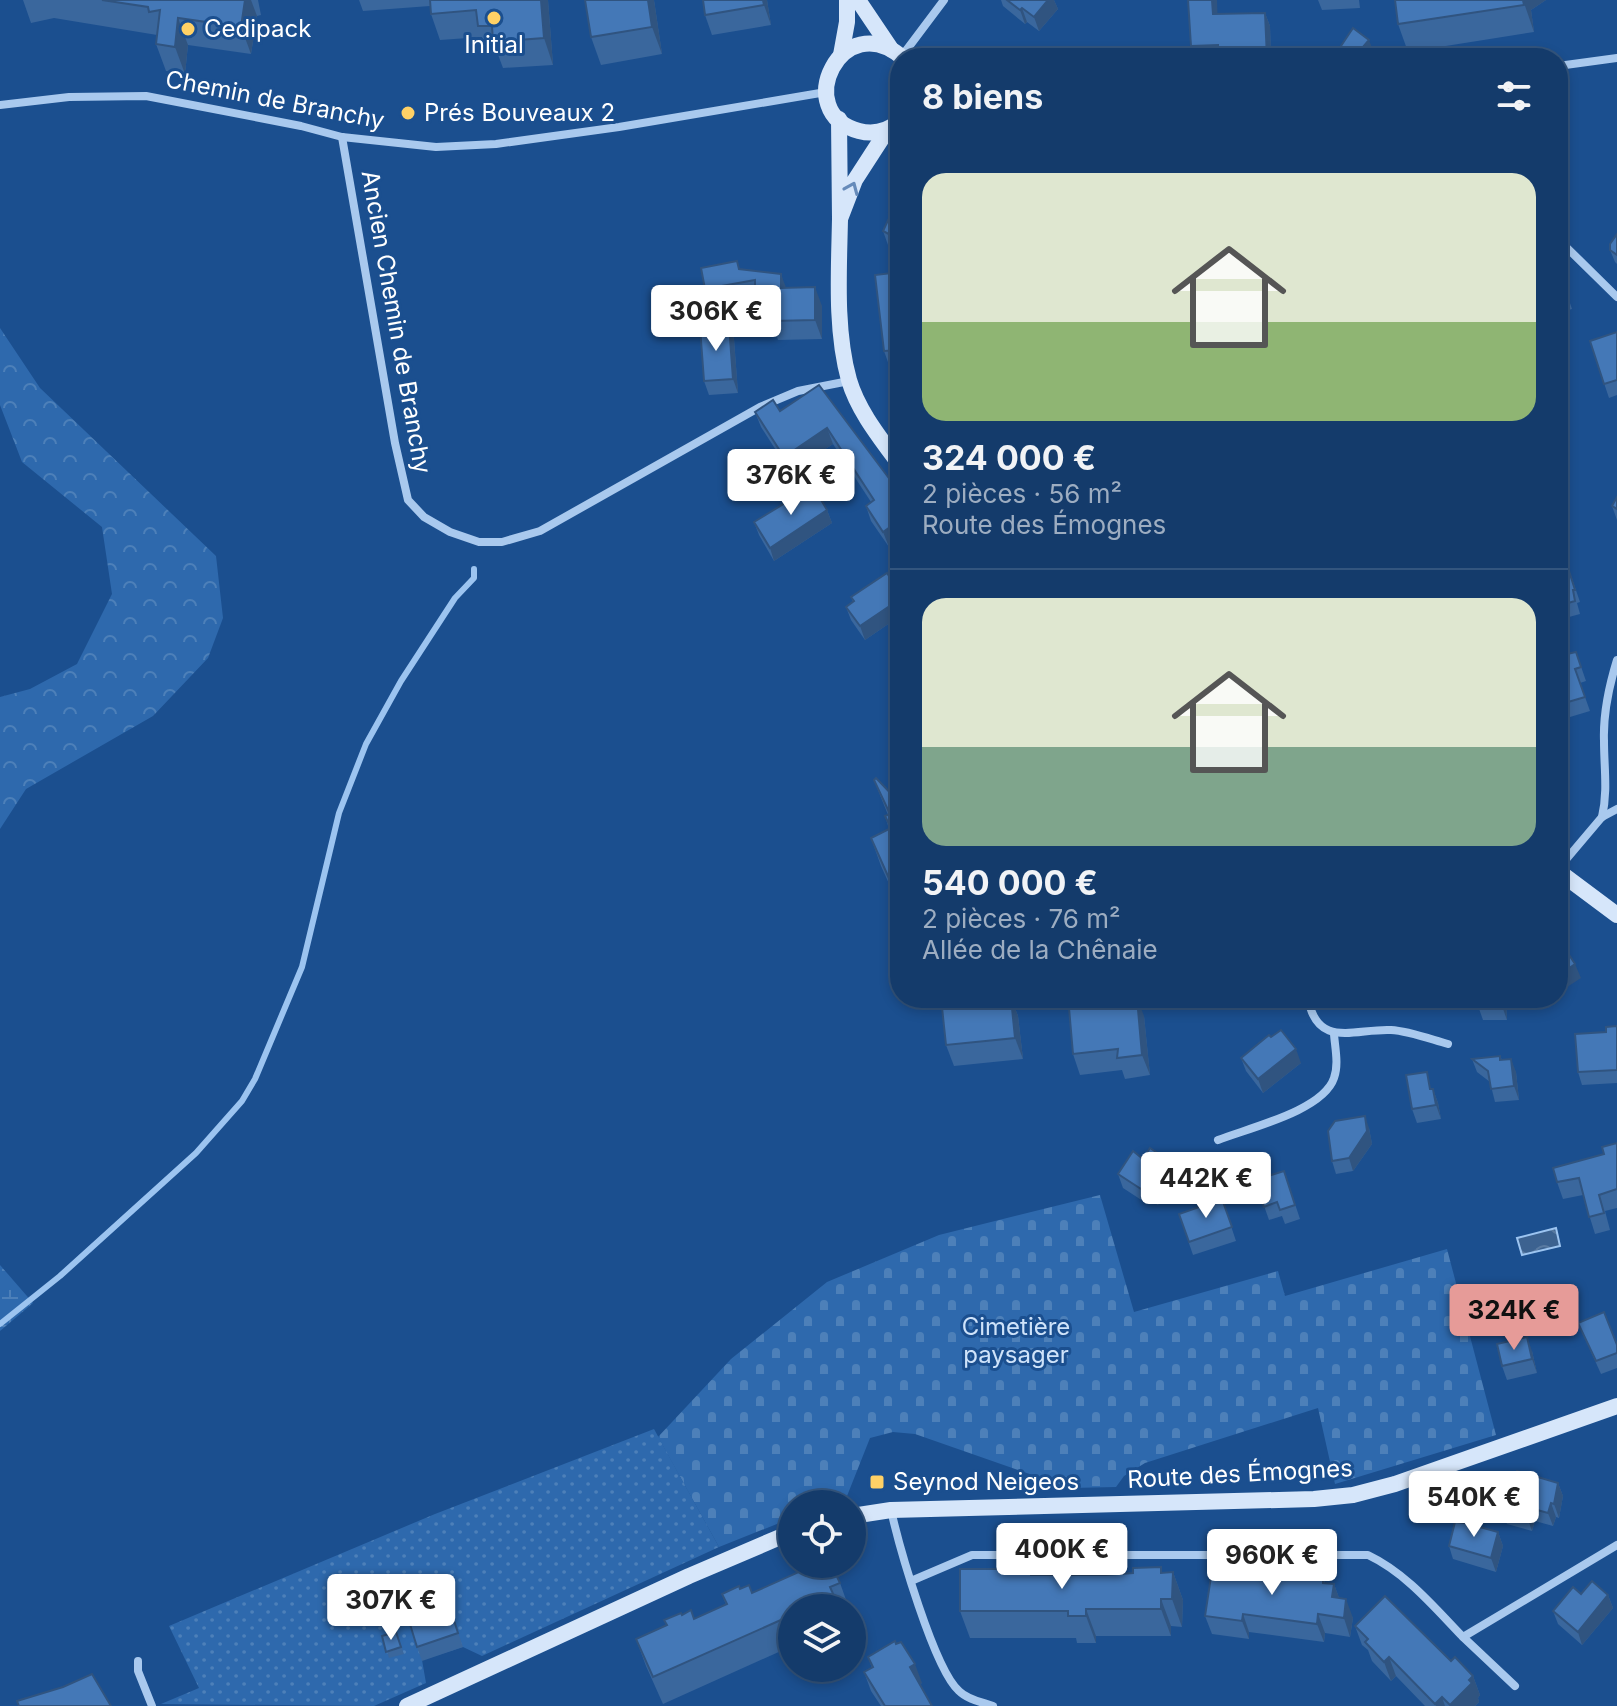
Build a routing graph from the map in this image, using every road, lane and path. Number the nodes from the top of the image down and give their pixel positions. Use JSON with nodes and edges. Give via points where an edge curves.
{"nodes":[{"id":1,"x":847,"y":0,"type":"edge"},
{"id":2,"x":858,"y":0,"type":"edge"},
{"id":3,"x":944,"y":0,"type":"edge"},
{"id":4,"x":894,"y":48,"type":"edge"},
{"id":5,"x":904,"y":48,"type":"edge"},
{"id":6,"x":890,"y":51,"type":"edge"},
{"id":7,"x":841,"y":55,"type":"junction"},
{"id":8,"x":1617,"y":58,"type":"edge"},
{"id":9,"x":1568,"y":65,"type":"edge"},
{"id":10,"x":826,"y":92,"type":"junction"},
{"id":11,"x":0,"y":105,"type":"edge"},
{"id":12,"x":839,"y":119,"type":"junction"},
{"id":13,"x":890,"y":126,"type":"edge"},
{"id":14,"x":890,"y":131,"type":"edge"},
{"id":15,"x":342,"y":137,"type":"junction"},
{"id":16,"x":840,"y":219,"type":"junction"},
{"id":17,"x":1568,"y":249,"type":"edge"},
{"id":18,"x":1617,"y":297,"type":"edge"},
{"id":19,"x":849,"y":381,"type":"junction"},
{"id":20,"x":890,"y":451,"type":"edge"},
{"id":21,"x":1617,"y":660,"type":"edge"},
{"id":22,"x":1617,"y":809,"type":"edge"},
{"id":23,"x":1602,"y":817,"type":"junction"},
{"id":24,"x":1568,"y":858,"type":"edge"},
{"id":25,"x":1568,"y":878,"type":"edge"},
{"id":26,"x":1617,"y":915,"type":"edge"},
{"id":27,"x":1310,"y":1008,"type":"edge"},
{"id":28,"x":1334,"y":1034,"type":"junction"},
{"id":29,"x":1448,"y":1044,"type":"dead end"},
{"id":30,"x":1218,"y":1140,"type":"dead end"},
{"id":31,"x":1617,"y":1406,"type":"edge"},
{"id":32,"x":891,"y":1510,"type":"junction"},
{"id":33,"x":866,"y":1514,"type":"edge"},
{"id":34,"x":778,"y":1538,"type":"edge"},
{"id":35,"x":1617,"y":1545,"type":"edge"},
{"id":36,"x":911,"y":1581,"type":"junction"},
{"id":37,"x":1463,"y":1637,"type":"junction"},
{"id":38,"x":138,"y":1661,"type":"dead end"},
{"id":39,"x":1515,"y":1686,"type":"dead end"},
{"id":40,"x":152,"y":1706,"type":"edge"},
{"id":41,"x":407,"y":1706,"type":"edge"},
{"id":42,"x":993,"y":1706,"type":"edge"}],
"edges":[{"from":1,"to":7,"type":"street"},
{"from":2,"to":4,"type":"street"},
{"from":3,"to":5,"type":"street"},
{"from":6,"to":7,"type":"street","via":[[870,43]]},
{"from":7,"to":10,"type":"street","via":[[832,65]]},
{"from":8,"to":9,"type":"street"},
{"from":10,"to":12,"type":"street"},
{"from":10,"to":15,"type":"street","name":"Chemin de Branchy","via":[[496,144],[436,147]]},
{"from":11,"to":15,"type":"street","name":"Chemin de Branchy","via":[[146,96]]},
{"from":12,"to":13,"type":"street","via":[[861,132]]},
{"from":12,"to":16,"type":"street"},
{"from":16,"to":14,"type":"street","one_way":true,"via":[[855,180]]},
{"from":15,"to":19,"type":"street","name":"Ancien Chemin de Branchy","via":[[408,500],[450,532],[479,542],[502,542],[540,531],[760,407],[798,391]]},
{"from":16,"to":19,"type":"street","via":[[841,324]]},
{"from":17,"to":18,"type":"street"},
{"from":19,"to":20,"type":"street"},
{"from":21,"to":23,"type":"street","via":[[1606,709],[1607,794]]},
{"from":22,"to":23,"type":"street"},
{"from":23,"to":24,"type":"street"},
{"from":25,"to":26,"type":"street"},
{"from":27,"to":28,"type":"street"},
{"from":28,"to":29,"type":"street","via":[[1393,1030]]},
{"from":28,"to":30,"type":"street","via":[[1334,1081],[1324,1093],[1305,1108]]},
{"from":31,"to":32,"type":"street","name":"Route des Émognes","via":[[1353,1495]]},
{"from":32,"to":33,"type":"street","name":"Route des Émognes"},
{"from":32,"to":36,"type":"street"},
{"from":34,"to":41,"type":"street"},
{"from":35,"to":37,"type":"street"},
{"from":36,"to":37,"type":"street","via":[[972,1555],[1368,1555],[1412,1584]]},
{"from":36,"to":42,"type":"street","via":[[949,1679],[962,1694]]},
{"from":37,"to":39,"type":"street"},
{"from":38,"to":40,"type":"street"}]}
